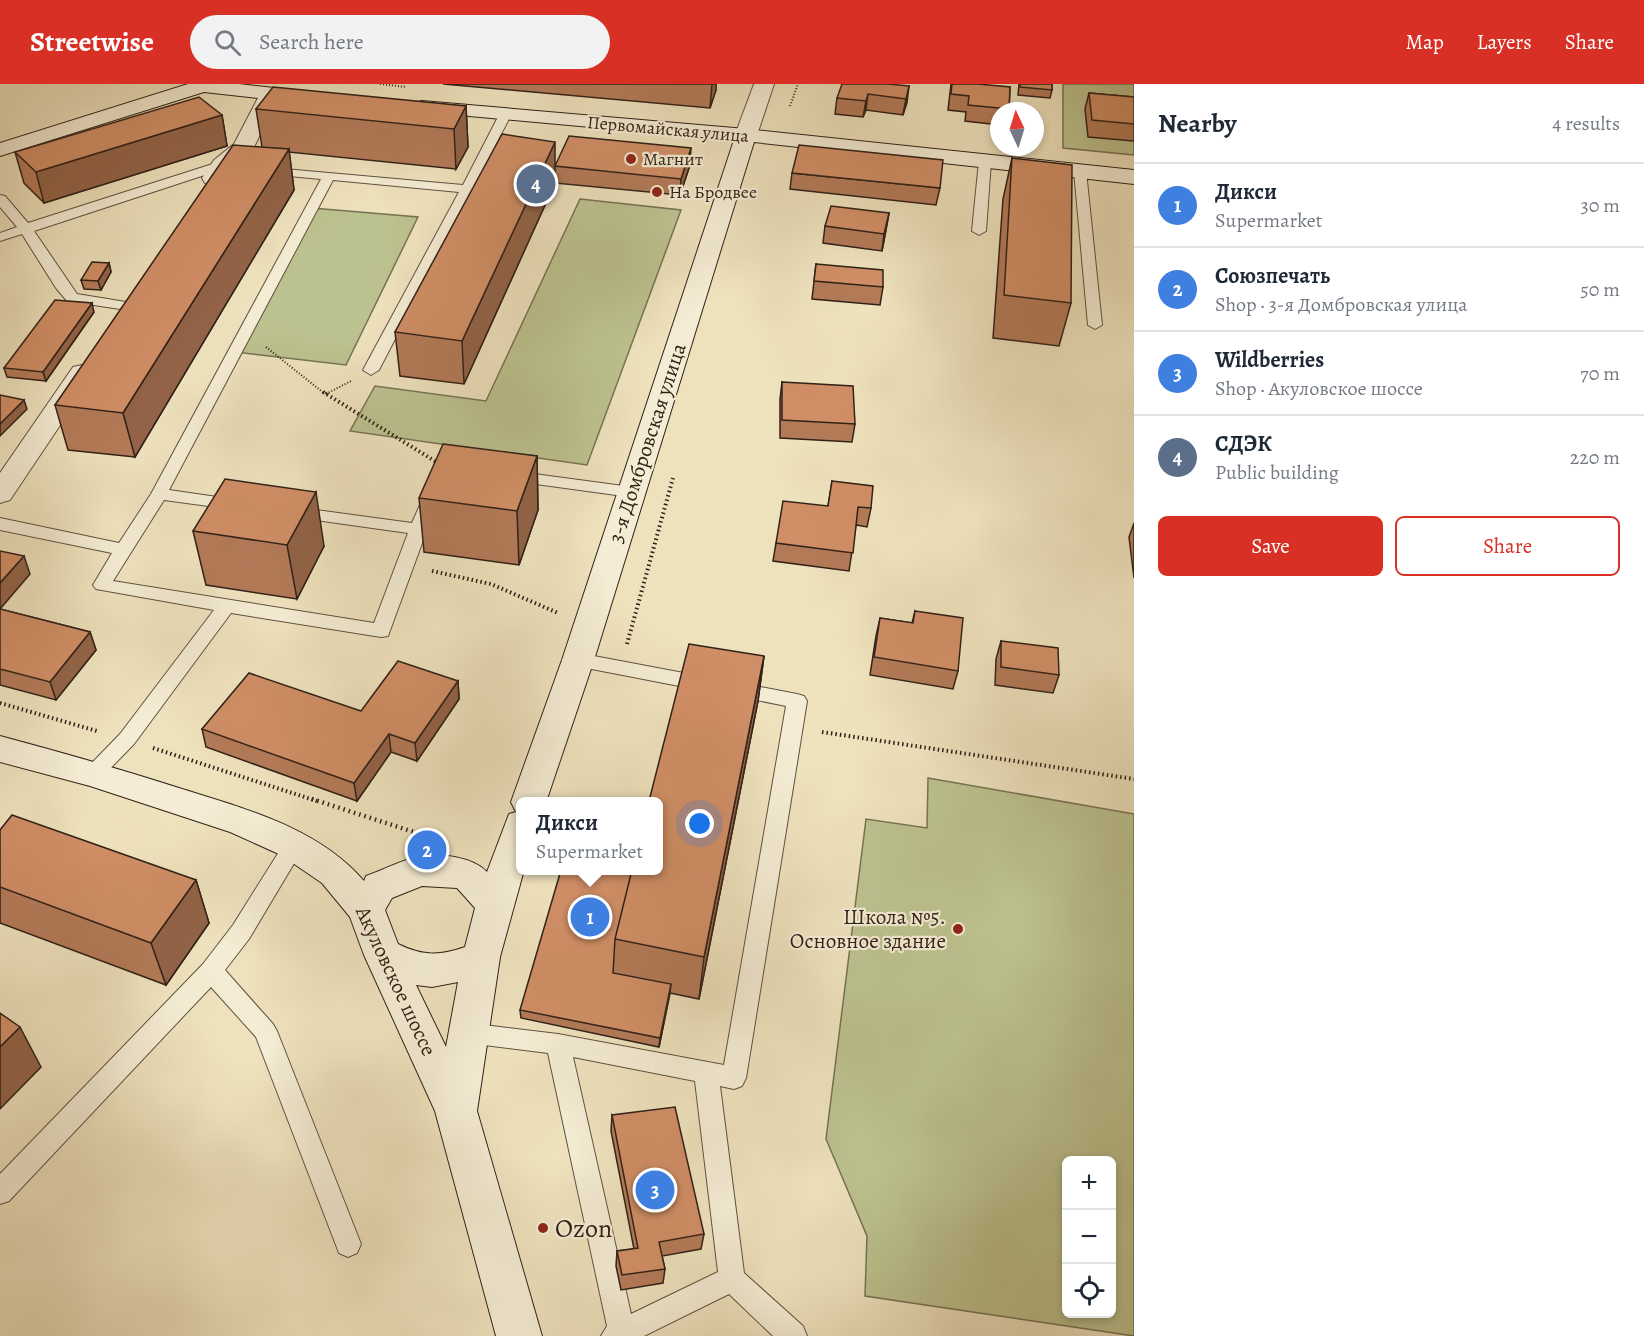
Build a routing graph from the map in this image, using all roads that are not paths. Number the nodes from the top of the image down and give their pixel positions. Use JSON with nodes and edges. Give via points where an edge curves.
{"nodes":[{"id":1,"x":764,"y":84,"type":"edge"},
{"id":2,"x":206,"y":85,"type":"edge"},
{"id":3,"x":270,"y":94,"type":"junction"},
{"id":4,"x":328,"y":99,"type":"edge"},
{"id":5,"x":399,"y":105,"type":"edge"},
{"id":6,"x":505,"y":115,"type":"junction"},
{"id":7,"x":746,"y":135,"type":"junction"},
{"id":8,"x":0,"y":150,"type":"edge"},
{"id":9,"x":985,"y":161,"type":"junction"},
{"id":10,"x":240,"y":167,"type":"junction"},
{"id":11,"x":1080,"y":171,"type":"junction"},
{"id":12,"x":329,"y":176,"type":"junction"},
{"id":13,"x":1134,"y":177,"type":"edge"},
{"id":14,"x":467,"y":189,"type":"junction"},
{"id":15,"x":203,"y":194,"type":"edge"},
{"id":16,"x":0,"y":199,"type":"edge"},
{"id":17,"x":26,"y":229,"type":"junction"},
{"id":18,"x":979,"y":231,"type":"dead end"},
{"id":19,"x":0,"y":237,"type":"edge"},
{"id":20,"x":127,"y":306,"type":"edge"},
{"id":21,"x":1095,"y":325,"type":"dead end"},
{"id":22,"x":93,"y":355,"type":"edge"},
{"id":23,"x":371,"y":370,"type":"dead end"},
{"id":24,"x":444,"y":467,"type":"edge"},
{"id":25,"x":499,"y":474,"type":"edge"},
{"id":26,"x":631,"y":492,"type":"junction"},
{"id":27,"x":0,"y":494,"type":"edge"},
{"id":28,"x":159,"y":494,"type":"junction"},
{"id":29,"x":253,"y":507,"type":"edge"},
{"id":30,"x":277,"y":510,"type":"edge"},
{"id":31,"x":0,"y":524,"type":"edge"},
{"id":32,"x":418,"y":529,"type":"junction"},
{"id":33,"x":123,"y":550,"type":"junction"},
{"id":34,"x":226,"y":606,"type":"junction"},
{"id":35,"x":578,"y":660,"type":"junction"},
{"id":36,"x":0,"y":749,"type":"edge"},
{"id":37,"x":93,"y":774,"type":"junction"},
{"id":38,"x":529,"y":797,"type":"edge"},
{"id":39,"x":516,"y":839,"type":"edge"},
{"id":40,"x":294,"y":845,"type":"junction"},
{"id":41,"x":495,"y":904,"type":"junction"},
{"id":42,"x":366,"y":909,"type":"junction"},
{"id":43,"x":383,"y":955,"type":"junction"},
{"id":44,"x":482,"y":957,"type":"junction"},
{"id":45,"x":211,"y":971,"type":"junction"},
{"id":46,"x":468,"y":1033,"type":"junction"},
{"id":47,"x":558,"y":1044,"type":"junction"},
{"id":48,"x":706,"y":1072,"type":"junction"},
{"id":49,"x":456,"y":1111,"type":"junction"},
{"id":50,"x":0,"y":1192,"type":"edge"},
{"id":51,"x":348,"y":1244,"type":"dead end"},
{"id":52,"x":732,"y":1280,"type":"junction"},
{"id":53,"x":618,"y":1334,"type":"edge"},
{"id":54,"x":519,"y":1336,"type":"edge"},
{"id":55,"x":793,"y":1336,"type":"edge"}],
"edges":[{"from":1,"to":7,"type":"street","name":"3-я Домбровская улица"},
{"from":2,"to":3,"type":"street"},
{"from":2,"to":8,"type":"street"},
{"from":3,"to":4,"type":"street"},
{"from":3,"to":10,"type":"street","via":[[243,147]]},
{"from":5,"to":6,"type":"street","name":"Первомайская улица"},
{"from":6,"to":7,"type":"street","name":"Первомайская улица"},
{"from":6,"to":14,"type":"lane"},
{"from":7,"to":9,"type":"street","name":"Первомайская улица"},
{"from":7,"to":26,"type":"street","name":"3-я Домбровская улица"},
{"from":9,"to":11,"type":"street","name":"Первомайская улица"},
{"from":9,"to":18,"type":"lane"},
{"from":10,"to":12,"type":"lane"},
{"from":10,"to":15,"type":"street"},
{"from":10,"to":17,"type":"lane"},
{"from":11,"to":13,"type":"street","name":"Первомайская улица"},
{"from":11,"to":21,"type":"lane"},
{"from":12,"to":14,"type":"lane"},
{"from":12,"to":28,"type":"lane"},
{"from":14,"to":23,"type":"lane"},
{"from":16,"to":17,"type":"lane"},
{"from":17,"to":19,"type":"lane"},
{"from":17,"to":20,"type":"lane","via":[[72,298]]},
{"from":22,"to":27,"type":"street"},
{"from":24,"to":32,"type":"lane"},
{"from":25,"to":26,"type":"lane"},
{"from":26,"to":35,"type":"street","name":"3-я Домбровская улица"},
{"from":28,"to":29,"type":"lane"},
{"from":28,"to":33,"type":"lane"},
{"from":30,"to":32,"type":"lane"},
{"from":31,"to":33,"type":"lane"},
{"from":32,"to":34,"type":"lane","via":[[381,631]]},
{"from":33,"to":34,"type":"lane","via":[[102,585]]},
{"from":34,"to":37,"type":"lane","via":[[127,739]]},
{"from":35,"to":38,"type":"street","name":"3-я Домбровская улица"},
{"from":35,"to":48,"type":"lane","via":[[797,701],[734,1078]]},
{"from":36,"to":37,"type":"street","name":"Акуловское шоссе"},
{"from":37,"to":40,"type":"street","name":"Акуловское шоссе","via":[[242,822]]},
{"from":39,"to":41,"type":"street"},
{"from":40,"to":42,"type":"street","name":"Акуловское шоссе","via":[[335,873]]},
{"from":40,"to":45,"type":"lane","via":[[241,932]]},
{"from":41,"to":42,"type":"street","via":[[468,876],[420,871],[379,887]]},
{"from":41,"to":44,"type":"street"},
{"from":42,"to":43,"type":"street","name":"Акуловское шоссе"},
{"from":43,"to":44,"type":"street","via":[[409,968],[434,972]]},
{"from":43,"to":49,"type":"street","name":"Акуловское шоссе"},
{"from":44,"to":46,"type":"street"},
{"from":45,"to":50,"type":"lane"},
{"from":45,"to":51,"type":"lane","via":[[266,1031]]},
{"from":46,"to":47,"type":"lane"},
{"from":46,"to":49,"type":"street"},
{"from":47,"to":48,"type":"lane"},
{"from":47,"to":53,"type":"lane"},
{"from":48,"to":52,"type":"lane"},
{"from":49,"to":54,"type":"street","name":"Акуловское шоссе"},
{"from":52,"to":53,"type":"lane"},
{"from":52,"to":55,"type":"lane"}]}
